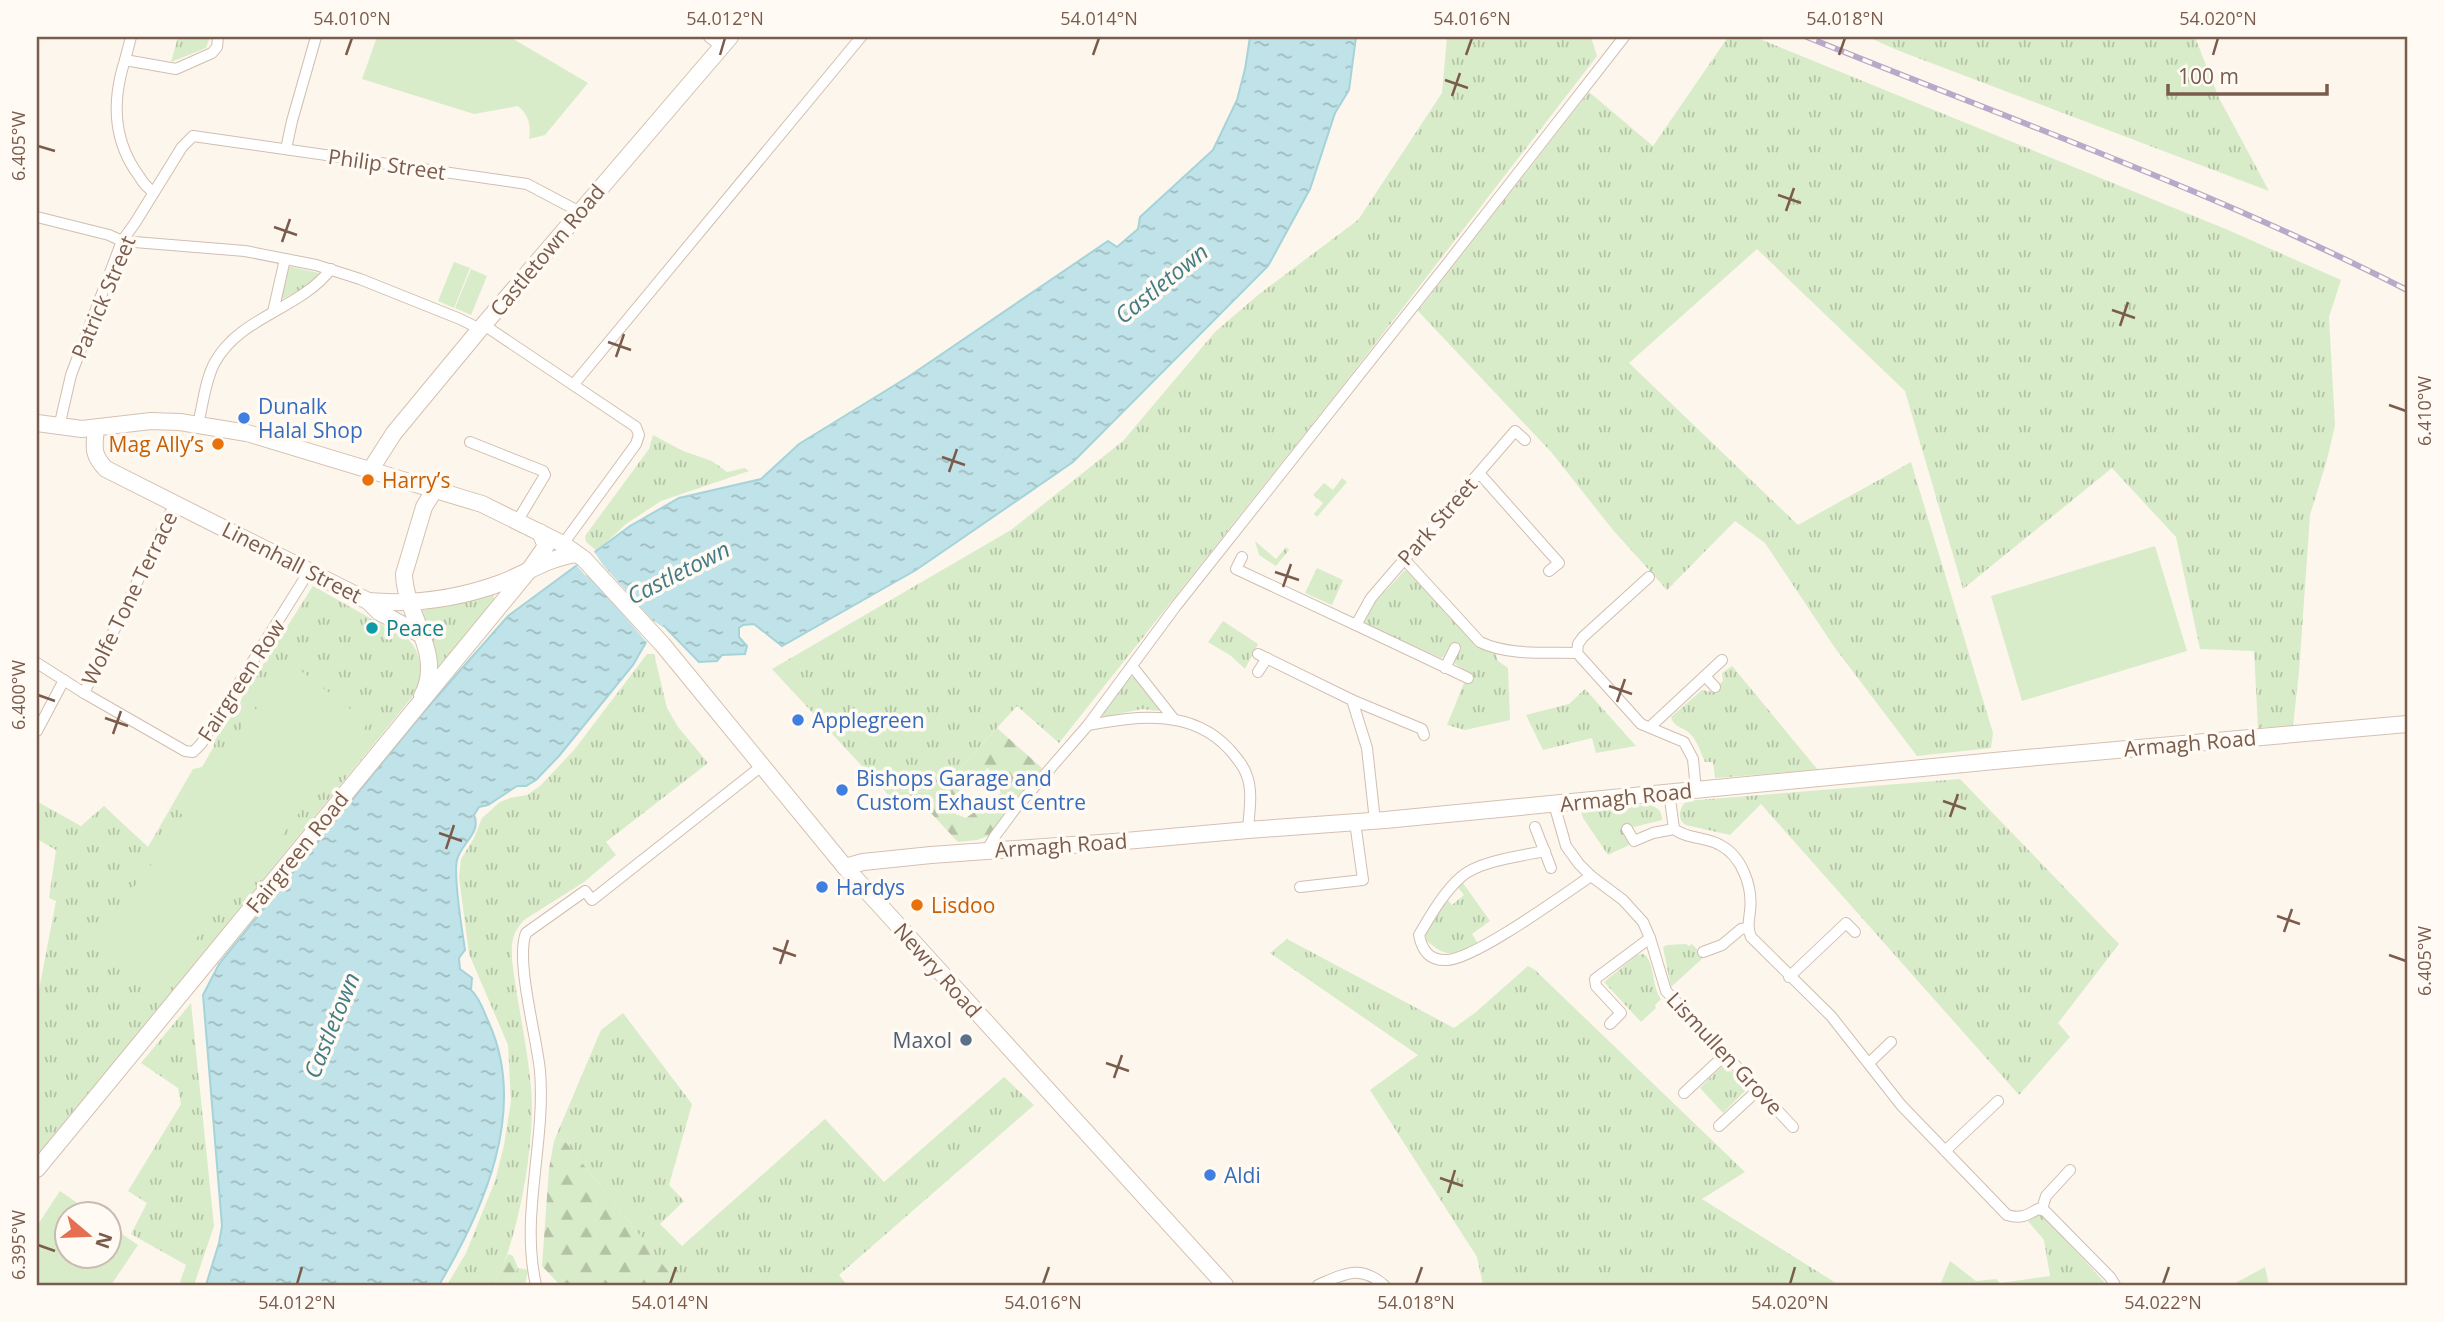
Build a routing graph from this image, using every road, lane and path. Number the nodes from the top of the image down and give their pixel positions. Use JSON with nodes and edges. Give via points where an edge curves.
{"nodes":[{"id":1,"x":131,"y":37,"type":"edge"},
{"id":2,"x":218,"y":37,"type":"edge"},
{"id":3,"x":316,"y":37,"type":"edge"},
{"id":4,"x":861,"y":37,"type":"edge"},
{"id":5,"x":1624,"y":37,"type":"edge"},
{"id":6,"x":720,"y":40,"type":"edge"},
{"id":7,"x":125,"y":60,"type":"junction"},
{"id":8,"x":188,"y":139,"type":"joint"},
{"id":9,"x":286,"y":149,"type":"junction"},
{"id":10,"x":154,"y":192,"type":"junction"},
{"id":11,"x":580,"y":212,"type":"junction"},
{"id":12,"x":37,"y":217,"type":"edge"},
{"id":13,"x":122,"y":241,"type":"junction"},
{"id":14,"x":285,"y":258,"type":"junction"},
{"id":15,"x":331,"y":270,"type":"junction"},
{"id":16,"x":273,"y":312,"type":"junction"},
{"id":17,"x":482,"y":327,"type":"junction"},
{"id":18,"x":574,"y":384,"type":"junction"},
{"id":19,"x":37,"y":423,"type":"edge"},
{"id":20,"x":198,"y":424,"type":"junction"},
{"id":21,"x":59,"y":427,"type":"junction"},
{"id":22,"x":96,"y":428,"type":"junction"},
{"id":23,"x":1525,"y":440,"type":"dead end"},
{"id":24,"x":470,"y":442,"type":"dead end"},
{"id":25,"x":371,"y":469,"type":"junction"},
{"id":26,"x":1479,"y":473,"type":"junction"},
{"id":27,"x":435,"y":489,"type":"junction"},
{"id":28,"x":175,"y":503,"type":"junction"},
{"id":29,"x":519,"y":520,"type":"junction"},
{"id":30,"x":540,"y":532,"type":"junction"},
{"id":31,"x":563,"y":544,"type":"junction"},
{"id":32,"x":580,"y":557,"type":"junction"},
{"id":33,"x":1242,"y":557,"type":"dead end"},
{"id":34,"x":1404,"y":559,"type":"junction"},
{"id":35,"x":530,"y":569,"type":"junction"},
{"id":36,"x":1549,"y":571,"type":"dead end"},
{"id":37,"x":308,"y":573,"type":"junction"},
{"id":38,"x":1649,"y":577,"type":"dead end"},
{"id":39,"x":368,"y":601,"type":"junction"},
{"id":40,"x":410,"y":602,"type":"junction"},
{"id":41,"x":1356,"y":625,"type":"junction"},
{"id":42,"x":420,"y":634,"type":"junction"},
{"id":43,"x":1455,"y":648,"type":"dead end"},
{"id":44,"x":1577,"y":653,"type":"junction"},
{"id":45,"x":1722,"y":660,"type":"dead end"},
{"id":46,"x":37,"y":663,"type":"edge"},
{"id":47,"x":1132,"y":666,"type":"junction"},
{"id":48,"x":1445,"y":667,"type":"junction"},
{"id":49,"x":1258,"y":673,"type":"dead end"},
{"id":50,"x":1705,"y":676,"type":"junction"},
{"id":51,"x":1468,"y":678,"type":"dead end"},
{"id":52,"x":64,"y":680,"type":"junction"},
{"id":53,"x":1715,"y":687,"type":"dead end"},
{"id":54,"x":84,"y":693,"type":"junction"},
{"id":55,"x":1352,"y":700,"type":"junction"},
{"id":56,"x":416,"y":708,"type":"junction"},
{"id":57,"x":1173,"y":718,"type":"junction"},
{"id":58,"x":2407,"y":724,"type":"edge"},
{"id":59,"x":1088,"y":725,"type":"junction"},
{"id":60,"x":1650,"y":727,"type":"junction"},
{"id":61,"x":37,"y":731,"type":"edge"},
{"id":62,"x":1424,"y":735,"type":"dead end"},
{"id":63,"x":763,"y":765,"type":"junction"},
{"id":64,"x":1696,"y":790,"type":"junction"},
{"id":65,"x":1669,"y":792,"type":"junction"},
{"id":66,"x":1555,"y":804,"type":"junction"},
{"id":67,"x":1375,"y":821,"type":"junction"},
{"id":68,"x":1355,"y":822,"type":"junction"},
{"id":69,"x":1535,"y":827,"type":"dead end"},
{"id":70,"x":1628,"y":828,"type":"dead end"},
{"id":71,"x":1248,"y":830,"type":"junction"},
{"id":72,"x":1674,"y":830,"type":"junction"},
{"id":73,"x":987,"y":850,"type":"junction"},
{"id":74,"x":1545,"y":851,"type":"junction"},
{"id":75,"x":845,"y":867,"type":"junction"},
{"id":76,"x":1551,"y":868,"type":"dead end"},
{"id":77,"x":1591,"y":876,"type":"junction"},
{"id":78,"x":1300,"y":887,"type":"dead end"},
{"id":79,"x":1747,"y":928,"type":"junction"},
{"id":80,"x":1855,"y":932,"type":"dead end"},
{"id":81,"x":1650,"y":939,"type":"junction"},
{"id":82,"x":1703,"y":952,"type":"dead end"},
{"id":83,"x":1789,"y":977,"type":"junction"},
{"id":84,"x":1609,"y":1024,"type":"dead end"},
{"id":85,"x":1891,"y":1042,"type":"dead end"},
{"id":86,"x":1726,"y":1054,"type":"junction"},
{"id":87,"x":1869,"y":1063,"type":"junction"},
{"id":88,"x":1759,"y":1089,"type":"junction"},
{"id":89,"x":1684,"y":1093,"type":"dead end"},
{"id":90,"x":1998,"y":1101,"type":"dead end"},
{"id":91,"x":1719,"y":1126,"type":"dead end"},
{"id":92,"x":1793,"y":1127,"type":"dead end"},
{"id":93,"x":1945,"y":1152,"type":"junction"},
{"id":94,"x":37,"y":1168,"type":"edge"},
{"id":95,"x":2070,"y":1170,"type":"dead end"},
{"id":96,"x":2042,"y":1209,"type":"junction"},
{"id":97,"x":537,"y":1285,"type":"edge"},
{"id":98,"x":1224,"y":1285,"type":"edge"},
{"id":99,"x":1318,"y":1285,"type":"edge"},
{"id":100,"x":1384,"y":1285,"type":"edge"},
{"id":101,"x":2115,"y":1285,"type":"edge"}],
"edges":[{"from":1,"to":7,"type":"street"},
{"from":2,"to":7,"type":"street","via":[[212,53],[176,69]]},
{"from":3,"to":9,"type":"street"},
{"from":4,"to":18,"type":"street"},
{"from":5,"to":47,"type":"street"},
{"from":6,"to":11,"type":"main road","name":"Castletown Road"},
{"from":7,"to":10,"type":"street","via":[[116,100],[119,136],[135,171]]},
{"from":8,"to":9,"type":"street","name":"Philip Street","via":[[200,136]]},
{"from":8,"to":10,"type":"street","name":"Patrick Street"},
{"from":9,"to":11,"type":"street","name":"Philip Street","via":[[527,184]]},
{"from":10,"to":13,"type":"street","name":"Patrick Street"},
{"from":11,"to":17,"type":"main road","name":"Castletown Road"},
{"from":12,"to":13,"type":"street"},
{"from":13,"to":14,"type":"street"},
{"from":13,"to":21,"type":"street","name":"Patrick Street","via":[[71,375]]},
{"from":14,"to":15,"type":"street"},
{"from":14,"to":16,"type":"street"},
{"from":15,"to":16,"type":"street","via":[[297,299]]},
{"from":15,"to":17,"type":"street"},
{"from":16,"to":20,"type":"street","via":[[224,347],[213,365]]},
{"from":17,"to":18,"type":"street"},
{"from":17,"to":25,"type":"main road","name":"Castletown Road","via":[[394,433]]},
{"from":18,"to":31,"type":"street","via":[[636,427],[639,435]]},
{"from":19,"to":21,"type":"main road","name":"Newry Road"},
{"from":20,"to":22,"type":"main road","name":"Newry Road","via":[[151,421]]},
{"from":20,"to":25,"type":"main road","name":"Newry Road","via":[[247,433]]},
{"from":21,"to":22,"type":"main road","name":"Newry Road"},
{"from":22,"to":28,"type":"main road","name":"Linenhall Street","via":[[95,454],[106,469]]},
{"from":23,"to":26,"type":"street","name":"Park Street","via":[[1515,431]]},
{"from":24,"to":29,"type":"street","via":[[543,471],[545,475]]},
{"from":25,"to":27,"type":"main road","name":"Newry Road"},
{"from":26,"to":34,"type":"street","name":"Park Street"},
{"from":26,"to":36,"type":"street","via":[[1559,563]]},
{"from":27,"to":29,"type":"main road","name":"Newry Road"},
{"from":27,"to":40,"type":"main road","via":[[424,506],[406,563],[404,583]]},
{"from":28,"to":37,"type":"main road","name":"Linenhall Street"},
{"from":28,"to":54,"type":"street","name":"Wolfe Tone Terrace"},
{"from":29,"to":30,"type":"main road","name":"Newry Road"},
{"from":30,"to":31,"type":"main road","name":"Newry Road"},
{"from":30,"to":35,"type":"main road","name":"Fairgreen Road","via":[[546,546]]},
{"from":31,"to":32,"type":"main road","name":"Newry Road"},
{"from":32,"to":35,"type":"main road","via":[[554,559]]},
{"from":32,"to":63,"type":"main road","name":"Newry Road","via":[[663,645]]},
{"from":33,"to":41,"type":"street","via":[[1236,569]]},
{"from":34,"to":41,"type":"street","name":"Park Street","via":[[1371,598]]},
{"from":34,"to":44,"type":"street","via":[[1479,642],[1519,652]]},
{"from":35,"to":40,"type":"main road","name":"Linenhall Street","via":[[474,591]]},
{"from":35,"to":56,"type":"main road","name":"Fairgreen Road"},
{"from":37,"to":39,"type":"main road","name":"Linenhall Street"},
{"from":37,"to":54,"type":"street","name":"Fairgreen Row","via":[[193,752]]},
{"from":38,"to":44,"type":"street","via":[[1583,637]]},
{"from":39,"to":40,"type":"main road","name":"Linenhall Street"},
{"from":39,"to":42,"type":"main road"},
{"from":40,"to":42,"type":"main road"},
{"from":41,"to":48,"type":"street"},
{"from":42,"to":56,"type":"main road","via":[[430,666],[427,688]]},
{"from":43,"to":48,"type":"street"},
{"from":44,"to":60,"type":"street","via":[[1641,724]]},
{"from":45,"to":50,"type":"street"},
{"from":46,"to":52,"type":"street"},
{"from":47,"to":57,"type":"street"},
{"from":47,"to":59,"type":"street"},
{"from":48,"to":51,"type":"street"},
{"from":49,"to":55,"type":"street","via":[[1263,656]]},
{"from":50,"to":53,"type":"street"},
{"from":50,"to":60,"type":"street"},
{"from":52,"to":54,"type":"street"},
{"from":52,"to":61,"type":"street"},
{"from":55,"to":62,"type":"street","via":[[1422,729]]},
{"from":55,"to":67,"type":"street","via":[[1367,748]]},
{"from":56,"to":94,"type":"main road","name":"Fairgreen Road"},
{"from":57,"to":59,"type":"street","via":[[1133,717]]},
{"from":57,"to":71,"type":"street","via":[[1223,743],[1243,767],[1248,777]]},
{"from":58,"to":64,"type":"main road","name":"Armagh Road"},
{"from":59,"to":73,"type":"street","via":[[1015,809]]},
{"from":60,"to":64,"type":"street","via":[[1684,742],[1693,759]]},
{"from":63,"to":75,"type":"main road","name":"Newry Road"},
{"from":63,"to":97,"type":"street","via":[[592,900],[585,891],[526,933],[522,942],[542,1107],[530,1245]]},
{"from":64,"to":65,"type":"main road","name":"Armagh Road"},
{"from":65,"to":66,"type":"main road","name":"Armagh Road"},
{"from":65,"to":72,"type":"street"},
{"from":66,"to":67,"type":"main road","name":"Armagh Road"},
{"from":66,"to":77,"type":"street","name":"Lismullen Grove","via":[[1566,846]]},
{"from":67,"to":68,"type":"main road","name":"Armagh Road"},
{"from":68,"to":71,"type":"main road","name":"Armagh Road"},
{"from":68,"to":78,"type":"street","via":[[1363,880]]},
{"from":69,"to":74,"type":"street"},
{"from":70,"to":72,"type":"street","via":[[1634,841]]},
{"from":71,"to":73,"type":"main road","name":"Armagh Road"},
{"from":72,"to":79,"type":"street","via":[[1719,844],[1735,857],[1749,886]]},
{"from":73,"to":75,"type":"main road","name":"Armagh Road"},
{"from":74,"to":76,"type":"street"},
{"from":74,"to":77,"type":"street","via":[[1489,864],[1462,876],[1419,935],[1422,949],[1444,961],[1472,954]]},
{"from":75,"to":98,"type":"main road","name":"Newry Road"},
{"from":77,"to":81,"type":"street","name":"Lismullen Grove","via":[[1623,900],[1643,922]]},
{"from":79,"to":82,"type":"street"},
{"from":79,"to":83,"type":"street"},
{"from":80,"to":83,"type":"street","via":[[1846,923]]},
{"from":81,"to":84,"type":"street","via":[[1595,979],[1621,1013]]},
{"from":81,"to":86,"type":"street","name":"Lismullen Grove","via":[[1665,991]]},
{"from":83,"to":87,"type":"street","via":[[1831,1016]]},
{"from":85,"to":87,"type":"street"},
{"from":86,"to":88,"type":"street","name":"Lismullen Grove"},
{"from":86,"to":89,"type":"street"},
{"from":87,"to":93,"type":"street","via":[[1900,1105]]},
{"from":88,"to":91,"type":"street"},
{"from":88,"to":92,"type":"street","name":"Lismullen Grove"},
{"from":90,"to":93,"type":"street"},
{"from":93,"to":96,"type":"street","via":[[2007,1216],[2024,1217]]},
{"from":95,"to":96,"type":"street","via":[[2046,1196]]},
{"from":96,"to":101,"type":"street"},
{"from":99,"to":100,"type":"street","via":[[1359,1272]]}]}
